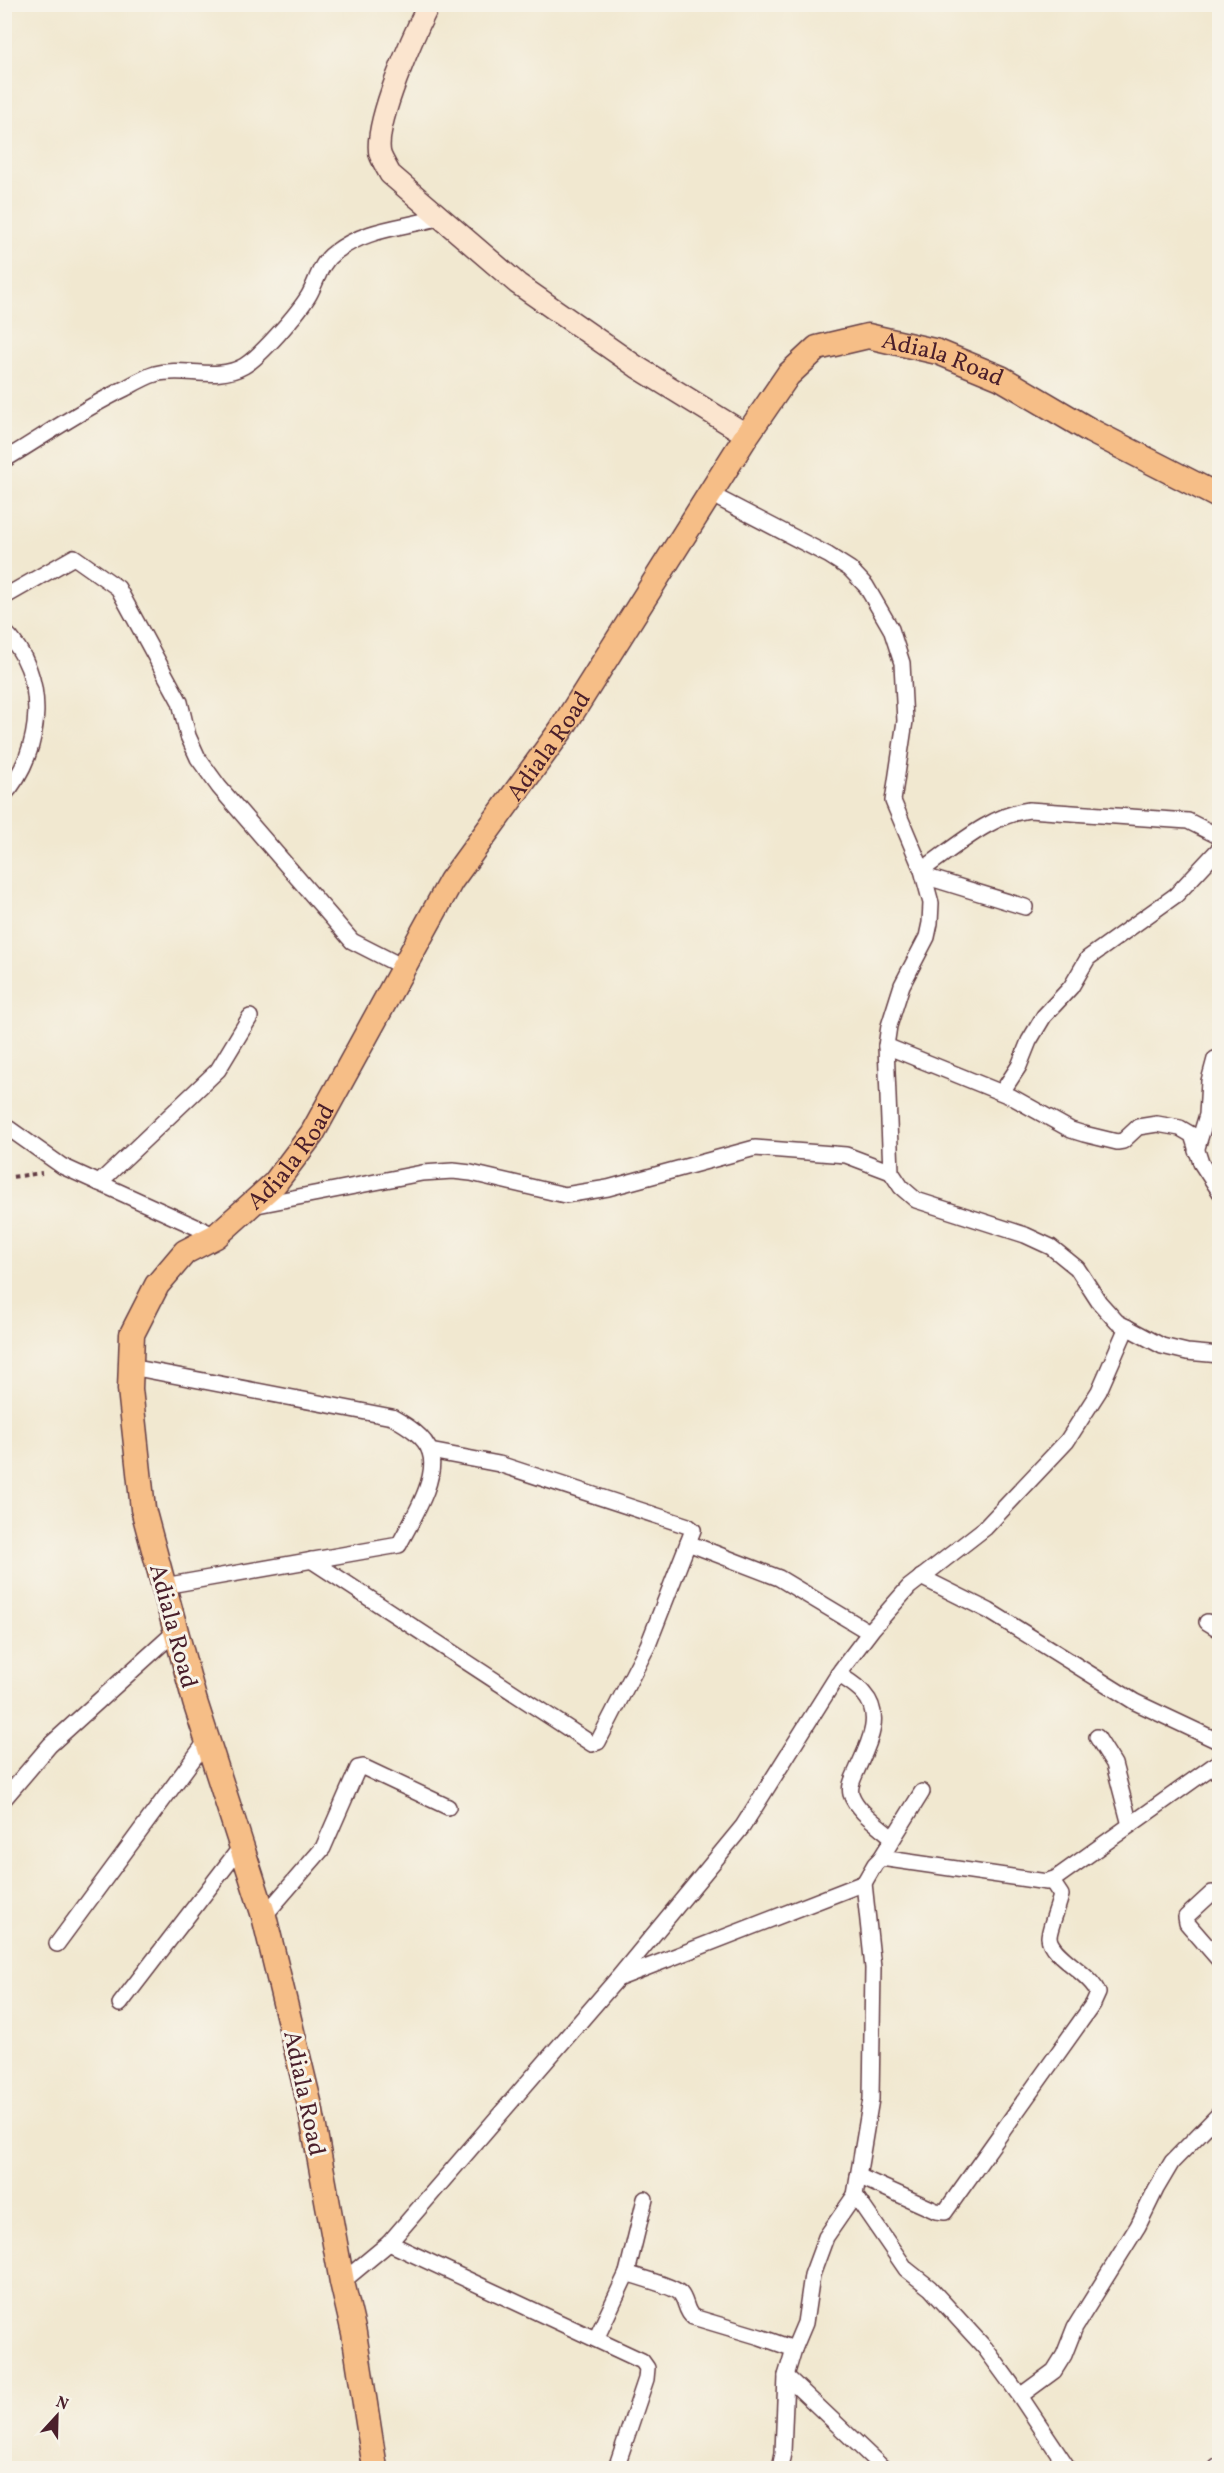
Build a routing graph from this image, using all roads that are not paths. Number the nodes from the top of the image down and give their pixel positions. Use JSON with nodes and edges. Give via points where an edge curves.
{"nodes":[{"id":1,"x":429,"y":4,"type":"edge"},
{"id":2,"x":441,"y":217,"type":"junction"},
{"id":3,"x":747,"y":435,"type":"junction"},
{"id":4,"x":4,"y":460,"type":"edge"},
{"id":5,"x":710,"y":494,"type":"junction"},
{"id":6,"x":1220,"y":497,"type":"edge"},
{"id":7,"x":4,"y":597,"type":"edge"},
{"id":8,"x":4,"y":631,"type":"edge"},
{"id":9,"x":4,"y":795,"type":"edge"},
{"id":10,"x":1220,"y":837,"type":"edge"},
{"id":11,"x":1220,"y":848,"type":"edge"},
{"id":12,"x":923,"y":873,"type":"junction"},
{"id":13,"x":1025,"y":907,"type":"dead end"},
{"id":14,"x":403,"y":967,"type":"junction"},
{"id":15,"x":250,"y":1017,"type":"dead end"},
{"id":16,"x":886,"y":1046,"type":"junction"},
{"id":17,"x":1215,"y":1059,"type":"dead end"},
{"id":18,"x":1002,"y":1092,"type":"junction"},
{"id":19,"x":4,"y":1125,"type":"edge"},
{"id":20,"x":1196,"y":1150,"type":"junction"},
{"id":21,"x":891,"y":1172,"type":"junction"},
{"id":22,"x":99,"y":1183,"type":"junction"},
{"id":23,"x":1218,"y":1183,"type":"edge"},
{"id":24,"x":249,"y":1206,"type":"junction"},
{"id":25,"x":216,"y":1236,"type":"junction"},
{"id":26,"x":1127,"y":1327,"type":"junction"},
{"id":27,"x":1220,"y":1355,"type":"edge"},
{"id":28,"x":131,"y":1367,"type":"junction"},
{"id":29,"x":430,"y":1451,"type":"junction"},
{"id":30,"x":688,"y":1543,"type":"junction"},
{"id":31,"x":311,"y":1560,"type":"junction"},
{"id":32,"x":921,"y":1577,"type":"junction"},
{"id":33,"x":164,"y":1586,"type":"junction"},
{"id":34,"x":176,"y":1631,"type":"junction"},
{"id":35,"x":869,"y":1632,"type":"junction"},
{"id":36,"x":838,"y":1674,"type":"junction"},
{"id":37,"x":1097,"y":1737,"type":"dead end"},
{"id":38,"x":208,"y":1739,"type":"junction"},
{"id":39,"x":1220,"y":1742,"type":"edge"},
{"id":40,"x":1220,"y":1761,"type":"edge"},
{"id":41,"x":922,"y":1792,"type":"dead end"},
{"id":42,"x":4,"y":1799,"type":"edge"},
{"id":43,"x":448,"y":1807,"type":"dead end"},
{"id":44,"x":1130,"y":1825,"type":"junction"},
{"id":45,"x":893,"y":1838,"type":"junction"},
{"id":46,"x":243,"y":1844,"type":"junction"},
{"id":47,"x":881,"y":1858,"type":"junction"},
{"id":48,"x":1051,"y":1880,"type":"junction"},
{"id":49,"x":864,"y":1883,"type":"junction"},
{"id":50,"x":1212,"y":1893,"type":"dead end"},
{"id":51,"x":264,"y":1916,"type":"junction"},
{"id":52,"x":57,"y":1944,"type":"dead end"},
{"id":53,"x":1220,"y":1961,"type":"edge"},
{"id":54,"x":617,"y":1979,"type":"junction"},
{"id":55,"x":120,"y":2004,"type":"dead end"},
{"id":56,"x":1220,"y":2113,"type":"edge"},
{"id":57,"x":858,"y":2176,"type":"junction"},
{"id":58,"x":855,"y":2195,"type":"junction"},
{"id":59,"x":645,"y":2199,"type":"dead end"},
{"id":60,"x":389,"y":2243,"type":"junction"},
{"id":61,"x":627,"y":2274,"type":"junction"},
{"id":62,"x":342,"y":2282,"type":"junction"},
{"id":63,"x":596,"y":2339,"type":"junction"},
{"id":64,"x":794,"y":2349,"type":"junction"},
{"id":65,"x":786,"y":2376,"type":"junction"},
{"id":66,"x":1020,"y":2396,"type":"junction"},
{"id":67,"x":1220,"y":2465,"type":"edge"},
{"id":68,"x":375,"y":2469,"type":"edge"},
{"id":69,"x":616,"y":2469,"type":"edge"},
{"id":70,"x":780,"y":2469,"type":"edge"},
{"id":71,"x":882,"y":2469,"type":"edge"},
{"id":72,"x":1068,"y":2469,"type":"edge"},
{"id":73,"x":1216,"y":2469,"type":"edge"}],
"edges":[{"from":1,"to":2,"type":"street","via":[[402,62],[381,127],[380,153],[390,174]]},
{"from":2,"to":3,"type":"street","via":[[518,284],[637,367]]},
{"from":2,"to":4,"type":"street","via":[[360,236],[332,254],[300,308],[243,367],[209,375],[154,374],[110,395]]},
{"from":3,"to":5,"type":"main road","name":"Adiala Road"},
{"from":3,"to":6,"type":"main road","name":"Adiala Road","via":[[788,375],[817,348],[868,336],[938,352],[1001,378],[1091,431]]},
{"from":5,"to":12,"type":"street","via":[[850,569],[866,586],[891,629],[902,663],[905,704],[893,801]]},
{"from":5,"to":14,"type":"main road","name":"Adiala Road","via":[[561,730],[451,881]]},
{"from":7,"to":14,"type":"street","via":[[74,558],[118,588],[180,702],[198,758],[219,787],[352,941]]},
{"from":8,"to":9,"type":"street","via":[[19,649],[36,687],[36,725],[31,745]]},
{"from":10,"to":12,"type":"street","via":[[1188,821],[1029,810],[1013,812],[986,827]]},
{"from":11,"to":18,"type":"street","via":[[1176,895],[1088,958],[1071,987],[1044,1016]]},
{"from":12,"to":13,"type":"street"},
{"from":12,"to":16,"type":"street","via":[[931,903],[930,923],[927,937],[902,985]]},
{"from":14,"to":24,"type":"main road","name":"Adiala Road","via":[[312,1134],[275,1183]]},
{"from":15,"to":22,"type":"street","via":[[218,1070]]},
{"from":16,"to":18,"type":"street"},
{"from":16,"to":21,"type":"street"},
{"from":17,"to":20,"type":"street","via":[[1206,1121]]},
{"from":18,"to":20,"type":"street","via":[[1071,1130],[1117,1142],[1138,1127],[1157,1124],[1180,1128],[1192,1135]]},
{"from":19,"to":22,"type":"street","via":[[62,1166]]},
{"from":20,"to":23,"type":"street"},
{"from":21,"to":24,"type":"street","via":[[846,1155],[755,1148],[608,1188],[565,1195],[471,1173],[422,1173]]},
{"from":21,"to":26,"type":"street","via":[[916,1200],[1051,1247],[1077,1268],[1099,1302]]},
{"from":22,"to":25,"type":"street"},
{"from":24,"to":25,"type":"main road","name":"Adiala Road"},
{"from":25,"to":28,"type":"main road","name":"Adiala Road","via":[[185,1252],[157,1285],[132,1334]]},
{"from":26,"to":27,"type":"street","via":[[1162,1346]]},
{"from":26,"to":32,"type":"street","via":[[1099,1391],[1066,1441],[985,1528]]},
{"from":28,"to":29,"type":"street","via":[[392,1418],[413,1430]]},
{"from":28,"to":33,"type":"main road","name":"Adiala Road","via":[[143,1509]]},
{"from":29,"to":30,"type":"street","via":[[499,1464],[688,1526],[693,1530]]},
{"from":29,"to":31,"type":"street","via":[[431,1473],[399,1545]]},
{"from":30,"to":31,"type":"street","via":[[648,1645],[598,1742],[592,1744]]},
{"from":30,"to":35,"type":"street","via":[[779,1578]]},
{"from":31,"to":33,"type":"street"},
{"from":32,"to":35,"type":"street"},
{"from":32,"to":39,"type":"street","via":[[989,1611],[1135,1702]]},
{"from":33,"to":34,"type":"main road","name":"Adiala Road"},
{"from":34,"to":38,"type":"main road","name":"Adiala Road"},
{"from":34,"to":42,"type":"street","via":[[50,1745]]},
{"from":35,"to":36,"type":"street"},
{"from":36,"to":45,"type":"street","via":[[863,1692],[873,1710],[869,1743],[850,1792],[859,1807]]},
{"from":36,"to":54,"type":"street","via":[[743,1826]]},
{"from":37,"to":44,"type":"street","via":[[1114,1764]]},
{"from":38,"to":46,"type":"main road","name":"Adiala Road"},
{"from":38,"to":52,"type":"street"},
{"from":40,"to":44,"type":"street"},
{"from":41,"to":45,"type":"street"},
{"from":43,"to":51,"type":"street","via":[[358,1768],[322,1848]]},
{"from":44,"to":48,"type":"street"},
{"from":45,"to":47,"type":"street"},
{"from":46,"to":51,"type":"main road","name":"Adiala Road"},
{"from":46,"to":55,"type":"street"},
{"from":47,"to":48,"type":"street"},
{"from":47,"to":49,"type":"street"},
{"from":48,"to":57,"type":"street","via":[[1061,1895],[1049,1936],[1052,1946],[1093,1982],[1098,1993],[1093,2004],[945,2212]]},
{"from":49,"to":54,"type":"street"},
{"from":49,"to":57,"type":"street","via":[[873,1968],[871,2099]]},
{"from":50,"to":53,"type":"street","via":[[1186,1917]]},
{"from":51,"to":62,"type":"main road","name":"Adiala Road","via":[[310,2106]]},
{"from":54,"to":60,"type":"street"},
{"from":56,"to":66,"type":"street","via":[[1172,2162],[1138,2226],[1075,2327],[1054,2371]]},
{"from":57,"to":58,"type":"street"},
{"from":58,"to":64,"type":"street","via":[[826,2237],[812,2275],[805,2323]]},
{"from":58,"to":66,"type":"street","via":[[906,2269],[930,2288],[985,2348]]},
{"from":59,"to":61,"type":"street"},
{"from":60,"to":62,"type":"street"},
{"from":60,"to":63,"type":"street"},
{"from":61,"to":63,"type":"street"},
{"from":61,"to":64,"type":"street","via":[[677,2290],[685,2299],[687,2313],[693,2317]]},
{"from":62,"to":68,"type":"main road","name":"Adiala Road"},
{"from":63,"to":69,"type":"street","via":[[642,2361],[647,2368]]},
{"from":64,"to":65,"type":"street"},
{"from":65,"to":70,"type":"street"},
{"from":65,"to":71,"type":"street"},
{"from":66,"to":72,"type":"street"},
{"from":67,"to":73,"type":"street"}]}
